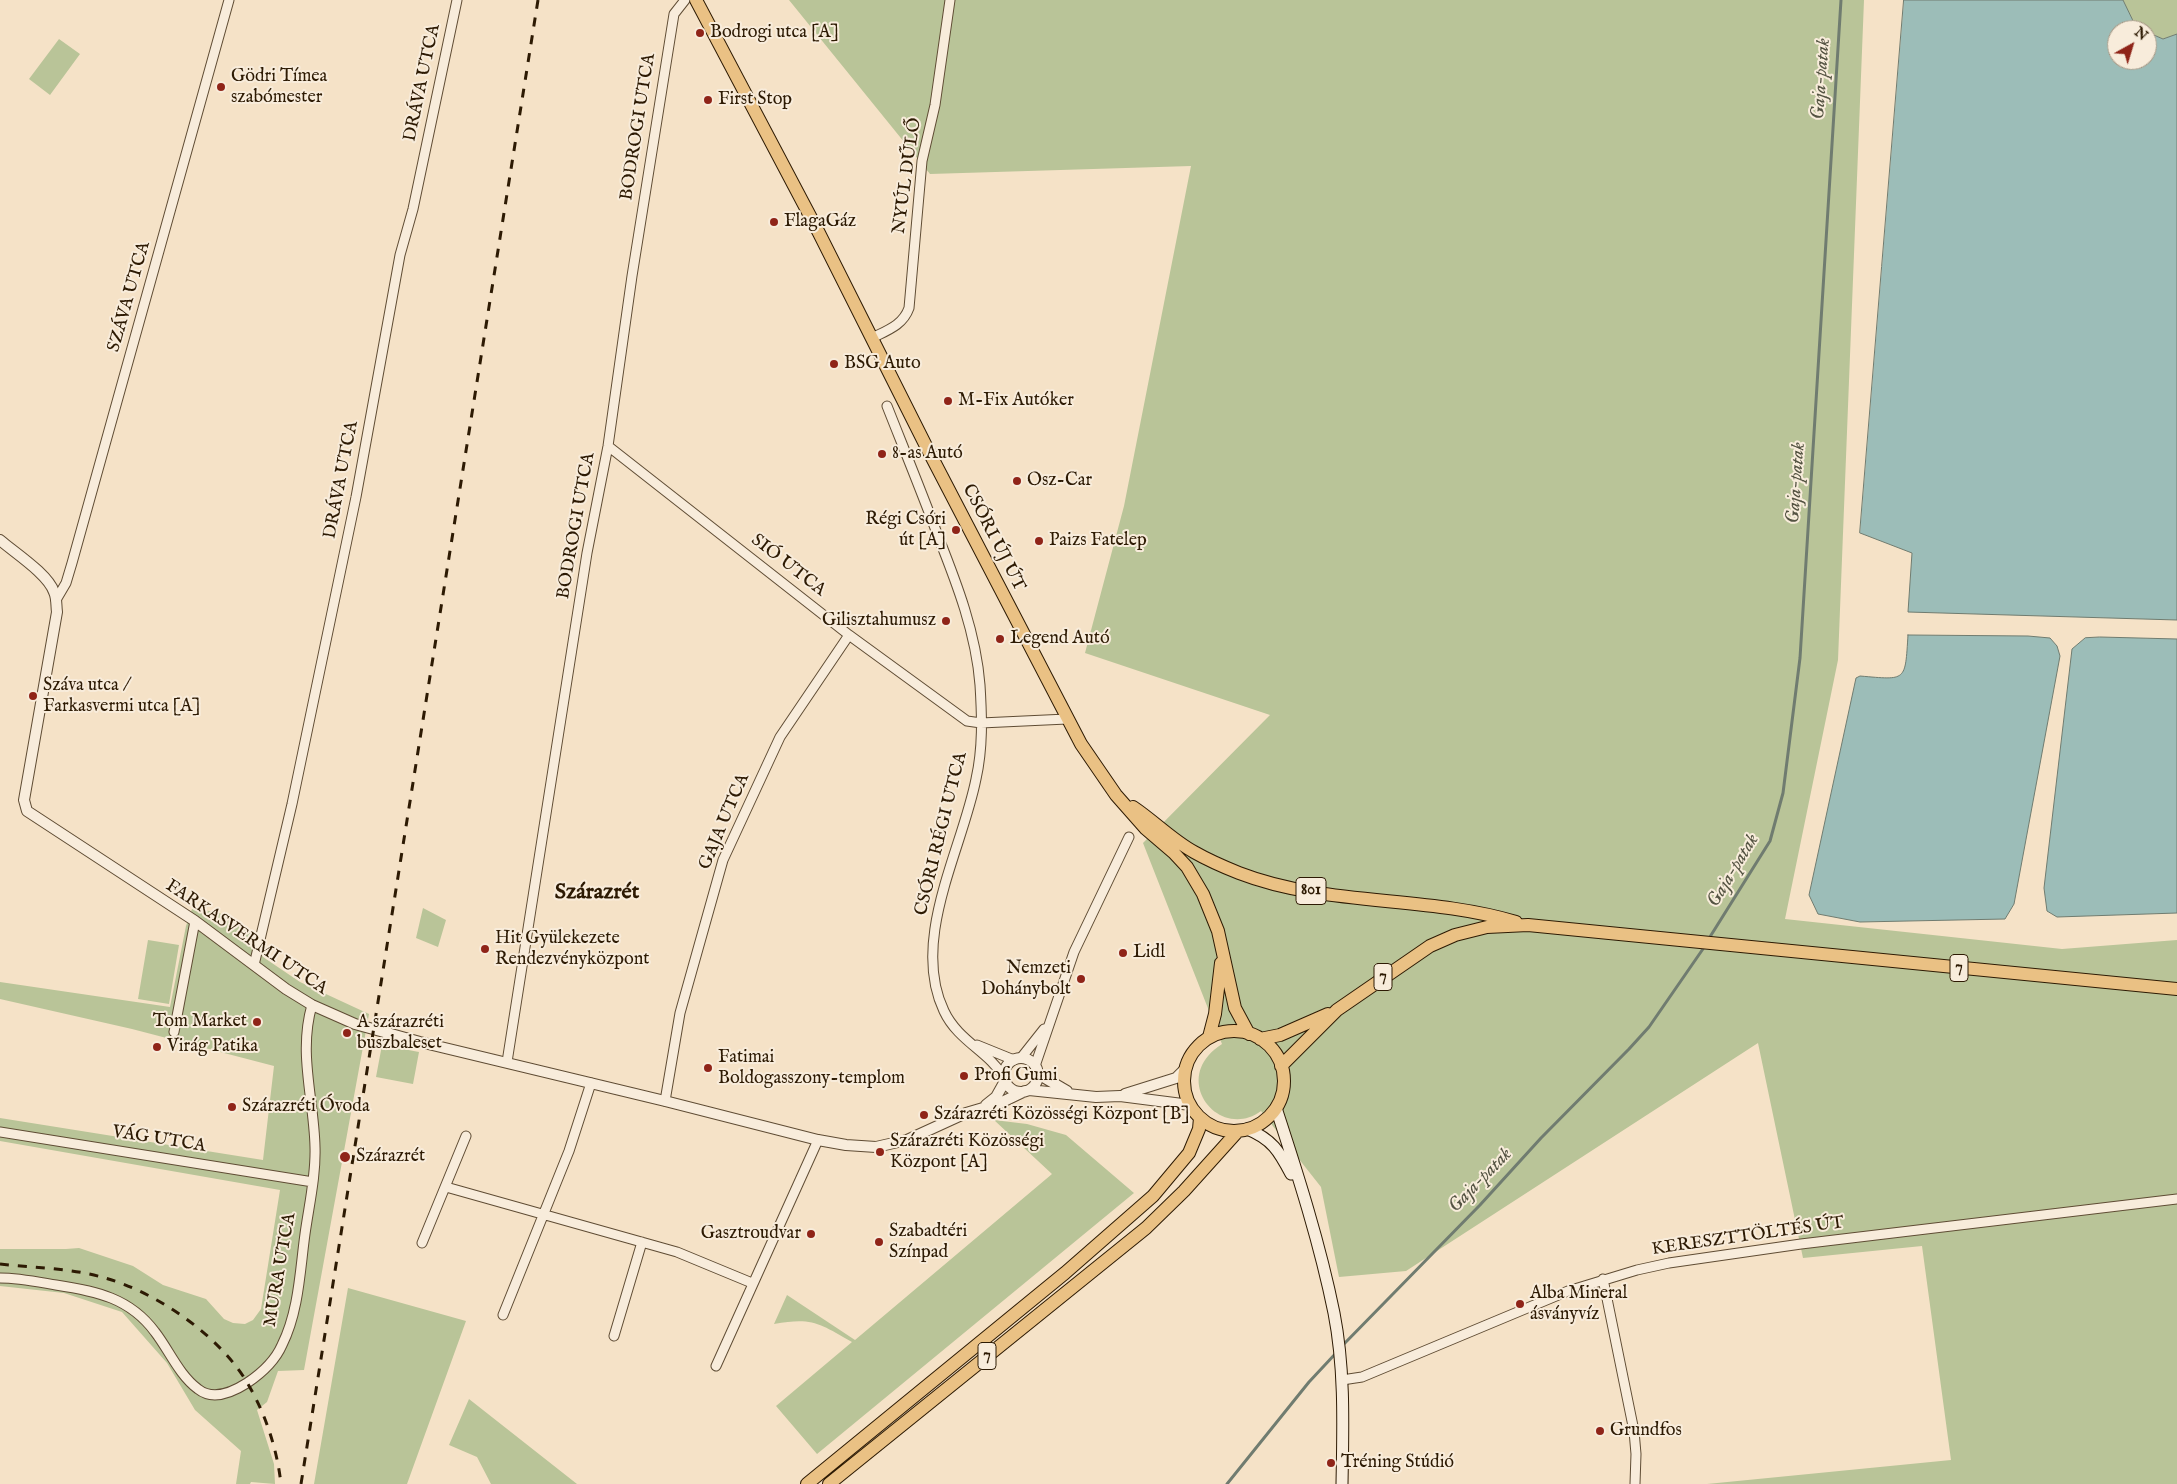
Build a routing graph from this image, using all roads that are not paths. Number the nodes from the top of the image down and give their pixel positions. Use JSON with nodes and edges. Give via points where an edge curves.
{"nodes":[{"id":1,"x":230,"y":0,"type":"edge"},
{"id":2,"x":457,"y":0,"type":"edge"},
{"id":3,"x":685,"y":0,"type":"edge"},
{"id":4,"x":696,"y":0,"type":"edge"},
{"id":5,"x":950,"y":0,"type":"edge"},
{"id":6,"x":872,"y":338,"type":"junction"},
{"id":7,"x":887,"y":406,"type":"dead end"},
{"id":8,"x":608,"y":446,"type":"junction"},
{"id":9,"x":0,"y":540,"type":"edge"},
{"id":10,"x":56,"y":600,"type":"junction"},
{"id":11,"x":849,"y":635,"type":"junction"},
{"id":12,"x":1068,"y":719,"type":"junction"},
{"id":13,"x":981,"y":723,"type":"junction"},
{"id":14,"x":1116,"y":795,"type":"junction"},
{"id":15,"x":1129,"y":837,"type":"dead end"},
{"id":16,"x":195,"y":921,"type":"junction"},
{"id":17,"x":1528,"y":925,"type":"junction"},
{"id":18,"x":1222,"y":956,"type":"junction"},
{"id":19,"x":254,"y":965,"type":"junction"},
{"id":20,"x":2177,"y":989,"type":"edge"},
{"id":21,"x":312,"y":1005,"type":"junction"},
{"id":22,"x":1337,"y":1010,"type":"junction"},
{"id":23,"x":1048,"y":1025,"type":"junction"},
{"id":24,"x":174,"y":1032,"type":"dead end"},
{"id":25,"x":1209,"y":1037,"type":"junction"},
{"id":26,"x":1254,"y":1037,"type":"junction"},
{"id":27,"x":965,"y":1038,"type":"junction"},
{"id":28,"x":1017,"y":1059,"type":"junction"},
{"id":29,"x":507,"y":1062,"type":"junction"},
{"id":30,"x":1281,"y":1066,"type":"junction"},
{"id":31,"x":1185,"y":1069,"type":"junction"},
{"id":32,"x":1036,"y":1070,"type":"junction"},
{"id":33,"x":1005,"y":1079,"type":"junction"},
{"id":34,"x":591,"y":1083,"type":"junction"},
{"id":35,"x":1027,"y":1091,"type":"junction"},
{"id":36,"x":1070,"y":1093,"type":"junction"},
{"id":37,"x":1120,"y":1096,"type":"junction"},
{"id":38,"x":665,"y":1100,"type":"junction"},
{"id":39,"x":1190,"y":1105,"type":"junction"},
{"id":40,"x":984,"y":1107,"type":"junction"},
{"id":41,"x":1276,"y":1108,"type":"junction"},
{"id":42,"x":1200,"y":1118,"type":"junction"},
{"id":43,"x":1242,"y":1130,"type":"junction"},
{"id":44,"x":0,"y":1132,"type":"edge"},
{"id":45,"x":466,"y":1136,"type":"dead end"},
{"id":46,"x":818,"y":1140,"type":"junction"},
{"id":47,"x":313,"y":1182,"type":"junction"},
{"id":48,"x":446,"y":1187,"type":"junction"},
{"id":49,"x":2177,"y":1199,"type":"edge"},
{"id":50,"x":1306,"y":1202,"type":"junction"},
{"id":51,"x":544,"y":1214,"type":"junction"},
{"id":52,"x":642,"y":1242,"type":"junction"},
{"id":53,"x":422,"y":1243,"type":"dead end"},
{"id":54,"x":0,"y":1278,"type":"edge"},
{"id":55,"x":1603,"y":1280,"type":"junction"},
{"id":56,"x":752,"y":1283,"type":"junction"},
{"id":57,"x":503,"y":1315,"type":"dead end"},
{"id":58,"x":614,"y":1336,"type":"dead end"},
{"id":59,"x":716,"y":1366,"type":"dead end"},
{"id":60,"x":1341,"y":1376,"type":"junction"},
{"id":61,"x":807,"y":1484,"type":"edge"},
{"id":62,"x":829,"y":1484,"type":"edge"},
{"id":63,"x":1342,"y":1484,"type":"edge"},
{"id":64,"x":1635,"y":1484,"type":"edge"}],
"edges":[{"from":1,"to":10,"type":"street","name":"SZÁVA UTCA","via":[[72,563]]},
{"from":2,"to":19,"type":"street","name":"DRÁVA UTCA","via":[[413,209],[400,255],[356,497],[292,804]]},
{"from":3,"to":8,"type":"street","name":"BODROGI UTCA","via":[[674,14]]},
{"from":4,"to":6,"type":"main road","name":"CSÓRI ÚJ ÚT","number":"801"},
{"from":5,"to":6,"type":"street","name":"NYÚL DŰLŐ","via":[[922,161],[909,308],[899,324]]},
{"from":6,"to":12,"type":"main road","name":"CSÓRI ÚJ ÚT","number":"801"},
{"from":7,"to":13,"type":"street","name":"CSÓRI RÉGI UTCA","via":[[967,616],[977,664]]},
{"from":8,"to":11,"type":"street","name":"SIÓ UTCA"},
{"from":8,"to":29,"type":"street","name":"BODROGI UTCA","via":[[587,553]]},
{"from":9,"to":10,"type":"street","name":"FARKASVERMI UTCA","via":[[46,578]]},
{"from":10,"to":16,"type":"street","name":"FARKASVERMI UTCA","via":[[57,612],[25,807],[30,814]]},
{"from":11,"to":13,"type":"street","name":"SIÓ UTCA","via":[[967,721]]},
{"from":11,"to":38,"type":"street","name":"GAJA UTCA","via":[[780,737],[723,860],[680,1013]]},
{"from":12,"to":13,"type":"street","name":"SIÓ UTCA"},
{"from":12,"to":14,"type":"main road","name":"CSÓRI ÚJ ÚT","number":"801","via":[[1090,760]]},
{"from":13,"to":27,"type":"street","name":"CSÓRI RÉGI UTCA","via":[[976,780],[940,905],[933,947],[941,1005],[952,1025]]},
{"from":14,"to":17,"type":"main road","number":"801","via":[[1194,852],[1267,882],[1321,892],[1465,909]]},
{"from":14,"to":18,"type":"main road","number":"801","via":[[1142,825],[1187,867],[1210,908]]},
{"from":15,"to":23,"type":"street","via":[[1082,932]]},
{"from":16,"to":19,"type":"street","name":"FARKASVERMI UTCA"},
{"from":16,"to":24,"type":"street"},
{"from":17,"to":20,"type":"main road","number":"7"},
{"from":17,"to":22,"type":"main road","number":"7","via":[[1487,927],[1440,941],[1416,954]]},
{"from":18,"to":25,"type":"main road","number":"801"},
{"from":18,"to":26,"type":"main road","number":"801","via":[[1235,1008]]},
{"from":19,"to":21,"type":"street","name":"FARKASVERMI UTCA"},
{"from":21,"to":29,"type":"street","name":"FARKASVERMI UTCA","via":[[355,1024]]},
{"from":21,"to":47,"type":"street","name":"MURA UTCA","via":[[307,1025],[306,1063],[315,1145]]},
{"from":22,"to":26,"type":"main road","number":"7","via":[[1280,1036]]},
{"from":22,"to":30,"type":"main road","number":"7"},
{"from":23,"to":28,"type":"street"},
{"from":23,"to":32,"type":"street"},
{"from":25,"to":26,"type":"main road","number":"7","via":[[1228,1032]]},
{"from":25,"to":31,"type":"main road","via":[[1192,1054]]},
{"from":26,"to":30,"type":"main road","via":[[1273,1051]]},
{"from":27,"to":28,"type":"street","name":"CSÓRI RÉGI UTCA"},
{"from":27,"to":33,"type":"street","name":"CSÓRI RÉGI UTCA","via":[[992,1061]]},
{"from":28,"to":32,"type":"street","via":[[1031,1062]]},
{"from":28,"to":33,"type":"street","via":[[1007,1067]]},
{"from":29,"to":34,"type":"street","name":"FARKASVERMI UTCA"},
{"from":30,"to":41,"type":"main road","via":[[1283,1087]]},
{"from":31,"to":37,"type":"street","via":[[1176,1078]]},
{"from":31,"to":39,"type":"main road","via":[[1184,1089]]},
{"from":32,"to":35,"type":"street","via":[[1036,1083]]},
{"from":32,"to":36,"type":"street"},
{"from":33,"to":35,"type":"street","via":[[1015,1091]]},
{"from":33,"to":40,"type":"street","name":"FARKASVERMI UTCA","via":[[996,1097]]},
{"from":34,"to":38,"type":"street","name":"FARKASVERMI UTCA"},
{"from":34,"to":51,"type":"street","via":[[577,1130]]},
{"from":35,"to":36,"type":"street"},
{"from":35,"to":40,"type":"street","name":"FARKASVERMI UTCA"},
{"from":36,"to":37,"type":"street"},
{"from":37,"to":39,"type":"street"},
{"from":38,"to":46,"type":"street","name":"FARKASVERMI UTCA"},
{"from":39,"to":42,"type":"main road"},
{"from":40,"to":46,"type":"street","name":"FARKASVERMI UTCA","via":[[890,1145],[863,1146]]},
{"from":41,"to":43,"type":"main road","number":"7","via":[[1263,1122]]},
{"from":41,"to":50,"type":"main road"},
{"from":42,"to":43,"type":"main road","via":[[1215,1128]]},
{"from":42,"to":61,"type":"main road","number":"7","via":[[1189,1154],[1150,1200]]},
{"from":43,"to":50,"type":"main road","via":[[1263,1136],[1281,1154]]},
{"from":43,"to":62,"type":"main road","number":"7","via":[[1164,1212]]},
{"from":44,"to":47,"type":"street","name":"VÁG UTCA"},
{"from":45,"to":48,"type":"street"},
{"from":46,"to":56,"type":"street"},
{"from":47,"to":54,"type":"street","name":"MURA UTCA","via":[[296,1302],[283,1343],[260,1374],[226,1392],[207,1394],[193,1386],[146,1320],[119,1300],[92,1291]]},
{"from":48,"to":51,"type":"street"},
{"from":48,"to":53,"type":"street"},
{"from":49,"to":55,"type":"street","name":"KERESZTTÖLTÉS ÚT","via":[[1733,1253],[1669,1263]]},
{"from":50,"to":60,"type":"main road","via":[[1335,1321]]},
{"from":51,"to":52,"type":"street"},
{"from":51,"to":57,"type":"street"},
{"from":52,"to":56,"type":"street","via":[[700,1260]]},
{"from":52,"to":58,"type":"street"},
{"from":55,"to":60,"type":"street","name":"KERESZTTÖLTÉS ÚT","via":[[1559,1295],[1362,1377]]},
{"from":55,"to":64,"type":"street","via":[[1634,1430]]},
{"from":56,"to":59,"type":"street"},
{"from":60,"to":63,"type":"main road"}]}
